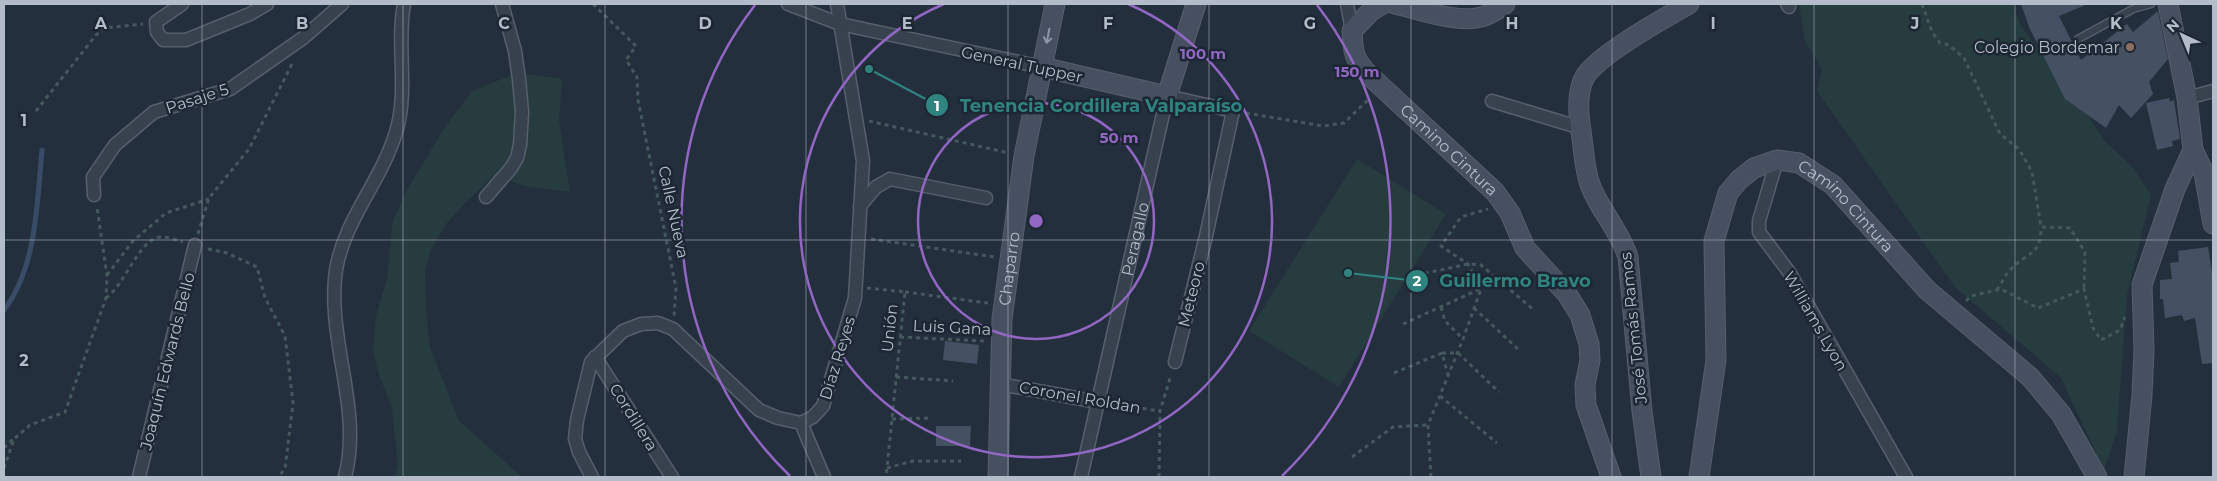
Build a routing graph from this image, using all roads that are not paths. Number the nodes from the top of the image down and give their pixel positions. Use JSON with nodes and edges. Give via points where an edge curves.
{"nodes":[{"id":1,"x":182,"y":4,"type":"edge"},
{"id":2,"x":267,"y":4,"type":"edge"},
{"id":3,"x":342,"y":4,"type":"edge"},
{"id":4,"x":404,"y":4,"type":"edge"},
{"id":5,"x":502,"y":4,"type":"edge"},
{"id":6,"x":788,"y":4,"type":"edge"},
{"id":7,"x":837,"y":4,"type":"edge"},
{"id":8,"x":1055,"y":4,"type":"edge"},
{"id":9,"x":1196,"y":4,"type":"edge"},
{"id":10,"x":1347,"y":4,"type":"edge"},
{"id":11,"x":1384,"y":4,"type":"edge"},
{"id":12,"x":1395,"y":4,"type":"edge"},
{"id":13,"x":1505,"y":4,"type":"edge"},
{"id":14,"x":1689,"y":4,"type":"edge"},
{"id":15,"x":2151,"y":4,"type":"edge"},
{"id":16,"x":2168,"y":4,"type":"edge"},
{"id":17,"x":840,"y":24,"type":"junction"},
{"id":18,"x":1352,"y":31,"type":"junction"},
{"id":19,"x":2078,"y":39,"type":"dead end"},
{"id":20,"x":1042,"y":68,"type":"junction"},
{"id":21,"x":2213,"y":90,"type":"edge"},
{"id":22,"x":1167,"y":96,"type":"junction"},
{"id":23,"x":2187,"y":98,"type":"junction"},
{"id":24,"x":1492,"y":101,"type":"dead end"},
{"id":25,"x":1233,"y":111,"type":"joint"},
{"id":26,"x":1581,"y":128,"type":"junction"},
{"id":27,"x":2193,"y":150,"type":"junction"},
{"id":28,"x":1777,"y":160,"type":"junction"},
{"id":29,"x":2209,"y":172,"type":"edge"},
{"id":30,"x":94,"y":195,"type":"road end"},
{"id":31,"x":486,"y":197,"type":"dead end"},
{"id":32,"x":986,"y":198,"type":"dead end"},
{"id":33,"x":860,"y":206,"type":"junction"},
{"id":34,"x":2213,"y":224,"type":"edge"},
{"id":35,"x":195,"y":245,"type":"road end"},
{"id":36,"x":595,"y":357,"type":"junction"},
{"id":37,"x":1175,"y":362,"type":"road end"},
{"id":38,"x":1000,"y":384,"type":"junction"},
{"id":39,"x":1098,"y":402,"type":"junction"},
{"id":40,"x":801,"y":423,"type":"junction"},
{"id":41,"x":139,"y":477,"type":"edge"},
{"id":42,"x":345,"y":477,"type":"edge"},
{"id":43,"x":592,"y":477,"type":"edge"},
{"id":44,"x":672,"y":477,"type":"edge"},
{"id":45,"x":824,"y":477,"type":"edge"},
{"id":46,"x":998,"y":477,"type":"edge"},
{"id":47,"x":1081,"y":477,"type":"edge"},
{"id":48,"x":1611,"y":477,"type":"edge"},
{"id":49,"x":1651,"y":477,"type":"edge"},
{"id":50,"x":1699,"y":477,"type":"edge"},
{"id":51,"x":1906,"y":477,"type":"edge"},
{"id":52,"x":2097,"y":477,"type":"edge"},
{"id":53,"x":2134,"y":477,"type":"edge"}],
"edges":[{"from":1,"to":2,"type":"street","via":[[156,22],[157,32],[163,40],[186,40]]},
{"from":3,"to":30,"type":"street","name":"Pasaje 5","via":[[303,38],[230,89],[154,112],[115,146],[93,177]]},
{"from":4,"to":42,"type":"street","via":[[401,18],[402,109],[397,130],[390,153],[347,231],[336,270],[335,316],[350,434]]},
{"from":5,"to":31,"type":"street","via":[[519,79],[520,145],[511,168]]},
{"from":6,"to":17,"type":"street","name":"General Tupper"},
{"from":7,"to":17,"type":"street","name":"Díaz Reyes"},
{"from":8,"to":20,"type":"main road","name":"Chaparro","one_way":true},
{"from":9,"to":22,"type":"main road","name":"Peragallo"},
{"from":10,"to":18,"type":"street"},
{"from":11,"to":18,"type":"main road","via":[[1371,11]]},
{"from":12,"to":13,"type":"main road","via":[[1439,16],[1467,18],[1480,18]]},
{"from":14,"to":26,"type":"main road","name":"José Tomás Ramos","via":[[1620,47],[1586,76],[1580,100]]},
{"from":15,"to":19,"type":"lane","via":[[2125,13]]},
{"from":16,"to":23,"type":"main road"},
{"from":17,"to":20,"type":"street","name":"General Tupper"},
{"from":17,"to":33,"type":"street","name":"Díaz Reyes","via":[[863,161]]},
{"from":18,"to":48,"type":"main road","name":"Camino Cintura","via":[[1356,60],[1495,192],[1504,203],[1525,248],[1567,294],[1580,315],[1589,344],[1586,405]]},
{"from":20,"to":22,"type":"main road","name":"General Tupper"},
{"from":20,"to":38,"type":"main road","name":"Chaparro","via":[[1024,156],[1004,305]]},
{"from":21,"to":23,"type":"street"},
{"from":22,"to":25,"type":"street","name":"General Tupper"},
{"from":22,"to":39,"type":"street","name":"Peragallo"},
{"from":23,"to":27,"type":"main road"},
{"from":24,"to":26,"type":"street"},
{"from":25,"to":37,"type":"street","name":"Meteoro"},
{"from":26,"to":49,"type":"main road","name":"José Tomás Ramos","via":[[1590,186],[1619,234],[1628,257]]},
{"from":27,"to":29,"type":"main road"},
{"from":27,"to":53,"type":"main road","via":[[2175,189],[2142,285],[2143,377]]},
{"from":28,"to":50,"type":"main road","name":"Camino Cintura","via":[[1754,168],[1728,193],[1714,241],[1716,360]]},
{"from":28,"to":51,"type":"street","name":"Williams Lyon","via":[[1763,204],[1759,232],[1789,272]]},
{"from":28,"to":52,"type":"main road","name":"Camino Cintura","via":[[1799,163],[1833,185],[1927,290],[2030,377],[2061,414]]},
{"from":29,"to":34,"type":"main road"},
{"from":32,"to":33,"type":"street","via":[[890,180],[876,187]]},
{"from":33,"to":40,"type":"street","name":"Díaz Reyes","via":[[855,298],[823,406],[813,417]]},
{"from":35,"to":41,"type":"street","name":"Joaquín Edwards Bello"},
{"from":36,"to":40,"type":"street","via":[[623,330],[658,323],[673,329],[759,410]]},
{"from":36,"to":43,"type":"street","via":[[591,362],[575,439]]},
{"from":36,"to":44,"type":"street","name":"Cordillera"},
{"from":38,"to":39,"type":"street","name":"Coronel Roldan"},
{"from":38,"to":46,"type":"main road","name":"Chaparro"},
{"from":39,"to":47,"type":"street","name":"Peragallo"},
{"from":40,"to":45,"type":"street"}]}
